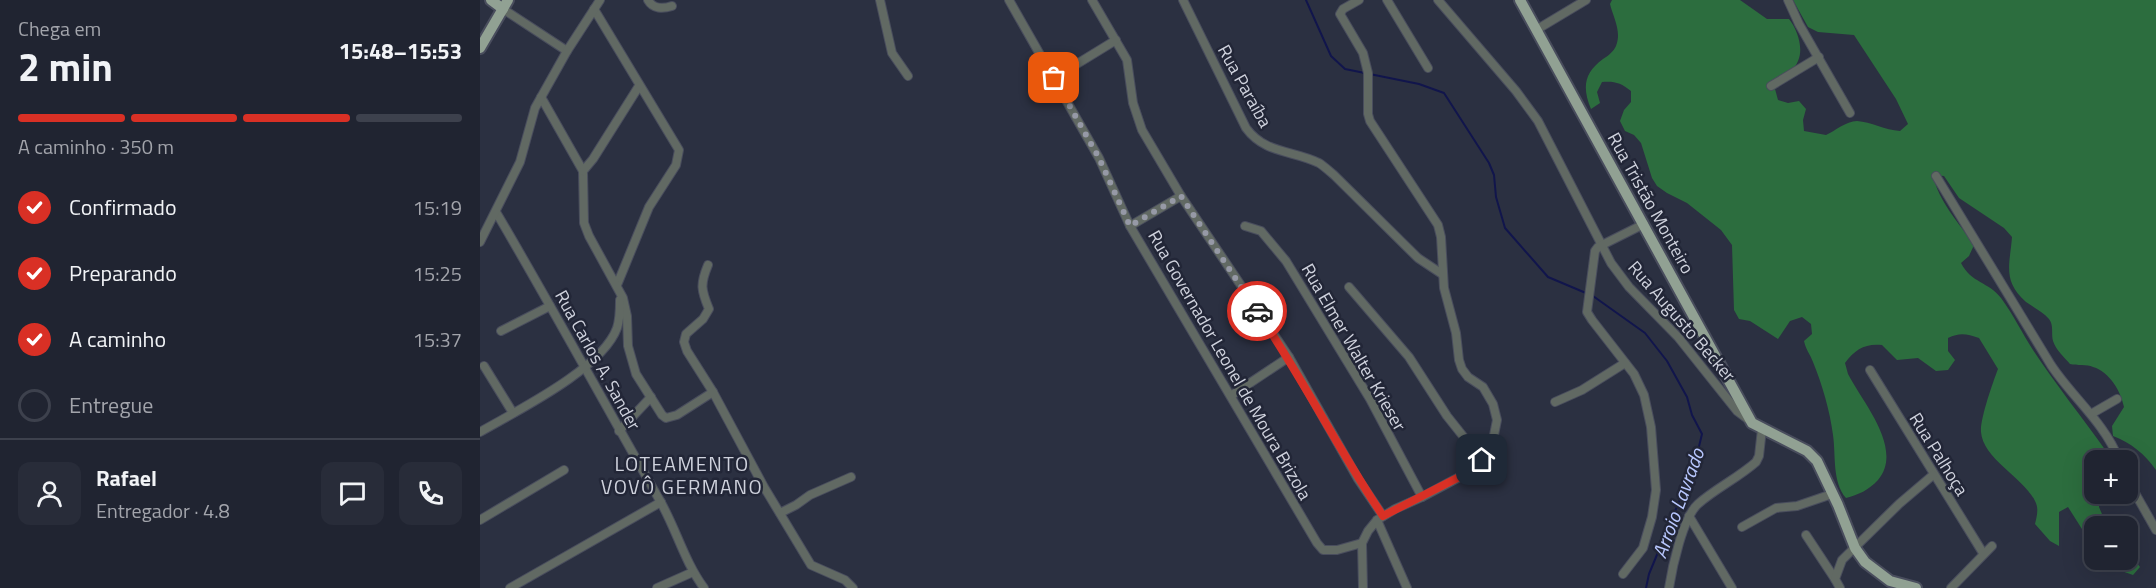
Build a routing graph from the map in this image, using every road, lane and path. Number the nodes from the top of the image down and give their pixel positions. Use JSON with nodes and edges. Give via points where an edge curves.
{"nodes":[{"id":1,"x":600,"y":0,"type":"edge"},
{"id":2,"x":648,"y":0,"type":"edge"},
{"id":3,"x":880,"y":0,"type":"edge"},
{"id":4,"x":1009,"y":0,"type":"edge"},
{"id":5,"x":1092,"y":0,"type":"edge"},
{"id":6,"x":1183,"y":0,"type":"edge"},
{"id":7,"x":1359,"y":0,"type":"edge"},
{"id":8,"x":1387,"y":0,"type":"edge"},
{"id":9,"x":1438,"y":0,"type":"edge"},
{"id":10,"x":1520,"y":0,"type":"edge"},
{"id":11,"x":1586,"y":0,"type":"edge"},
{"id":12,"x":1788,"y":0,"type":"edge"},
{"id":13,"x":499,"y":2,"type":"edge"},
{"id":14,"x":672,"y":6,"type":"dead end"},
{"id":15,"x":594,"y":9,"type":"junction"},
{"id":16,"x":1536,"y":30,"type":"junction"},
{"id":17,"x":1116,"y":40,"type":"junction"},
{"id":18,"x":480,"y":48,"type":"edge"},
{"id":19,"x":567,"y":51,"type":"junction"},
{"id":20,"x":1819,"y":57,"type":"junction"},
{"id":21,"x":1428,"y":68,"type":"dead end"},
{"id":22,"x":908,"y":75,"type":"dead end"},
{"id":23,"x":1054,"y":78,"type":"junction"},
{"id":24,"x":639,"y":86,"type":"junction"},
{"id":25,"x":1771,"y":86,"type":"dead end"},
{"id":26,"x":542,"y":97,"type":"junction"},
{"id":27,"x":1850,"y":113,"type":"dead end"},
{"id":28,"x":583,"y":171,"type":"junction"},
{"id":29,"x":1936,"y":176,"type":"dead end"},
{"id":30,"x":1181,"y":196,"type":"junction"},
{"id":31,"x":496,"y":212,"type":"junction"},
{"id":32,"x":1644,"y":224,"type":"junction"},
{"id":33,"x":1130,"y":226,"type":"junction"},
{"id":34,"x":1245,"y":226,"type":"dead end"},
{"id":35,"x":480,"y":242,"type":"edge"},
{"id":36,"x":1602,"y":245,"type":"junction"},
{"id":37,"x":708,"y":265,"type":"dead end"},
{"id":38,"x":1442,"y":274,"type":"junction"},
{"id":39,"x":1349,"y":287,"type":"dead end"},
{"id":40,"x":618,"y":288,"type":"junction"},
{"id":41,"x":550,"y":306,"type":"junction"},
{"id":42,"x":501,"y":331,"type":"dead end"},
{"id":43,"x":1289,"y":357,"type":"junction"},
{"id":44,"x":1625,"y":363,"type":"junction"},
{"id":45,"x":484,"y":366,"type":"dead end"},
{"id":46,"x":584,"y":369,"type":"junction"},
{"id":47,"x":1870,"y":370,"type":"dead end"},
{"id":48,"x":713,"y":392,"type":"junction"},
{"id":49,"x":1232,"y":395,"type":"junction"},
{"id":50,"x":651,"y":397,"type":"junction"},
{"id":51,"x":2117,"y":399,"type":"dead end"},
{"id":52,"x":1554,"y":402,"type":"dead end"},
{"id":53,"x":513,"y":413,"type":"junction"},
{"id":54,"x":2091,"y":414,"type":"junction"},
{"id":55,"x":1757,"y":426,"type":"junction"},
{"id":56,"x":619,"y":431,"type":"junction"},
{"id":57,"x":480,"y":432,"type":"edge"},
{"id":58,"x":2114,"y":450,"type":"edge"},
{"id":59,"x":1482,"y":460,"type":"junction"},
{"id":60,"x":564,"y":470,"type":"dead end"},
{"id":61,"x":1933,"y":475,"type":"junction"},
{"id":62,"x":851,"y":477,"type":"dead end"},
{"id":63,"x":1832,"y":494,"type":"junction"},
{"id":64,"x":1422,"y":497,"type":"junction"},
{"id":65,"x":2138,"y":498,"type":"edge"},
{"id":66,"x":661,"y":502,"type":"junction"},
{"id":67,"x":780,"y":513,"type":"junction"},
{"id":68,"x":1689,"y":516,"type":"junction"},
{"id":69,"x":1380,"y":518,"type":"junction"},
{"id":70,"x":480,"y":520,"type":"edge"},
{"id":71,"x":1742,"y":527,"type":"dead end"},
{"id":72,"x":2156,"y":530,"type":"edge"},
{"id":73,"x":1806,"y":535,"type":"dead end"},
{"id":74,"x":1362,"y":543,"type":"junction"},
{"id":75,"x":1992,"y":546,"type":"dead end"},
{"id":76,"x":1855,"y":548,"type":"junction"},
{"id":77,"x":1983,"y":553,"type":"junction"},
{"id":78,"x":693,"y":572,"type":"junction"},
{"id":79,"x":1623,"y":574,"type":"dead end"},
{"id":80,"x":1835,"y":579,"type":"junction"},
{"id":81,"x":510,"y":588,"type":"edge"},
{"id":82,"x":657,"y":588,"type":"edge"},
{"id":83,"x":704,"y":588,"type":"edge"},
{"id":84,"x":853,"y":588,"type":"edge"},
{"id":85,"x":1363,"y":588,"type":"edge"},
{"id":86,"x":1407,"y":588,"type":"edge"},
{"id":87,"x":1669,"y":588,"type":"edge"},
{"id":88,"x":1732,"y":588,"type":"edge"},
{"id":89,"x":1840,"y":588,"type":"edge"},
{"id":90,"x":1916,"y":588,"type":"edge"},
{"id":91,"x":1951,"y":588,"type":"edge"}],
"edges":[{"from":1,"to":15,"type":"street"},
{"from":2,"to":14,"type":"street","via":[[655,7]]},
{"from":3,"to":22,"type":"street","via":[[892,53]]},
{"from":4,"to":23,"type":"street","name":"Rua Governador Leonel de Moura Brizola"},
{"from":5,"to":17,"type":"street"},
{"from":6,"to":38,"type":"street","name":"Rua Paraíba","via":[[1253,138],[1320,164],[1418,258]]},
{"from":7,"to":38,"type":"street","via":[[1341,14],[1360,46],[1368,73],[1370,122],[1438,225]]},
{"from":8,"to":21,"type":"street"},
{"from":9,"to":36,"type":"street","name":"Rua Augusto Becker","via":[[1538,121]]},
{"from":10,"to":16,"type":"main road","name":"Rua Tristão Monteiro"},
{"from":11,"to":16,"type":"street"},
{"from":12,"to":20,"type":"street"},
{"from":13,"to":18,"type":"main road"},
{"from":13,"to":19,"type":"street"},
{"from":15,"to":19,"type":"street"},
{"from":15,"to":24,"type":"street"},
{"from":16,"to":32,"type":"main road","name":"Rua Tristão Monteiro"},
{"from":17,"to":23,"type":"street"},
{"from":17,"to":30,"type":"street","via":[[1127,60],[1136,117]]},
{"from":19,"to":26,"type":"street"},
{"from":20,"to":25,"type":"street"},
{"from":20,"to":27,"type":"street"},
{"from":23,"to":33,"type":"street","name":"Rua Governador Leonel de Moura Brizola","via":[[1099,158]]},
{"from":24,"to":28,"type":"street"},
{"from":24,"to":40,"type":"street","via":[[679,150],[676,165],[649,207]]},
{"from":26,"to":28,"type":"street"},
{"from":26,"to":31,"type":"street","via":[[535,108],[520,162]]},
{"from":28,"to":40,"type":"street","via":[[584,223]]},
{"from":29,"to":54,"type":"street","via":[[2051,365]]},
{"from":30,"to":33,"type":"street"},
{"from":30,"to":43,"type":"street"},
{"from":31,"to":35,"type":"street"},
{"from":31,"to":41,"type":"street","name":"Rua Carlos A. Sander"},
{"from":32,"to":36,"type":"street"},
{"from":32,"to":55,"type":"main road","name":"Rua Tristão Monteiro"},
{"from":33,"to":49,"type":"street","name":"Rua Governador Leonel de Moura Brizola"},
{"from":34,"to":64,"type":"street","name":"Rua Elmer Walter Krieser","via":[[1261,231],[1286,261],[1370,399]]},
{"from":36,"to":44,"type":"street","via":[[1595,251],[1587,312]]},
{"from":36,"to":55,"type":"street","name":"Rua Augusto Becker","via":[[1629,287],[1678,337],[1737,411]]},
{"from":37,"to":48,"type":"street","via":[[702,281],[709,309],[686,334],[684,342]]},
{"from":38,"to":59,"type":"street","via":[[1462,369],[1483,387],[1497,420],[1493,440]]},
{"from":39,"to":59,"type":"street","via":[[1409,357],[1447,416]]},
{"from":40,"to":46,"type":"street","via":[[617,327]]},
{"from":40,"to":50,"type":"street","via":[[627,316],[631,360]]},
{"from":41,"to":42,"type":"street"},
{"from":41,"to":46,"type":"street","name":"Rua Carlos A. Sander"},
{"from":43,"to":49,"type":"street"},
{"from":43,"to":69,"type":"street"},
{"from":44,"to":52,"type":"street"},
{"from":44,"to":79,"type":"street","via":[[1644,395],[1656,489],[1643,548]]},
{"from":45,"to":53,"type":"street"},
{"from":46,"to":53,"type":"street"},
{"from":46,"to":56,"type":"street","name":"Rua Carlos A. Sander"},
{"from":47,"to":61,"type":"street","name":"Rua Palhoça"},
{"from":48,"to":50,"type":"street","via":[[677,416],[666,418]]},
{"from":48,"to":67,"type":"street"},
{"from":49,"to":74,"type":"street","name":"Rua Governador Leonel de Moura Brizola","via":[[1323,550]]},
{"from":50,"to":56,"type":"street"},
{"from":51,"to":54,"type":"street"},
{"from":53,"to":57,"type":"street"},
{"from":54,"to":58,"type":"street"},
{"from":55,"to":63,"type":"main road","name":"Rua Augusto Becker","via":[[1807,451],[1817,461]]},
{"from":55,"to":68,"type":"street","via":[[1761,444],[1756,462],[1696,505]]},
{"from":56,"to":66,"type":"street","name":"Rua Carlos A. Sander"},
{"from":59,"to":64,"type":"street","via":[[1467,473]]},
{"from":60,"to":70,"type":"street"},
{"from":61,"to":76,"type":"street"},
{"from":61,"to":77,"type":"street","name":"Rua Palhoça"},
{"from":62,"to":67,"type":"street"},
{"from":63,"to":71,"type":"street","via":[[1797,506],[1776,508]]},
{"from":63,"to":76,"type":"main road","name":"Rua Augusto Becker"},
{"from":64,"to":69,"type":"street"},
{"from":65,"to":72,"type":"street"},
{"from":66,"to":78,"type":"street","name":"Rua Carlos A. Sander"},
{"from":66,"to":81,"type":"street"},
{"from":67,"to":84,"type":"street","via":[[812,565],[845,580]]},
{"from":68,"to":87,"type":"street"},
{"from":68,"to":88,"type":"street"},
{"from":69,"to":74,"type":"street"},
{"from":69,"to":86,"type":"street"},
{"from":73,"to":80,"type":"street"},
{"from":74,"to":85,"type":"street"},
{"from":75,"to":77,"type":"street"},
{"from":76,"to":80,"type":"street","via":[[1842,560]]},
{"from":76,"to":90,"type":"main road","name":"Rua Augusto Becker","via":[[1880,575]]},
{"from":77,"to":91,"type":"street"},
{"from":78,"to":82,"type":"street"},
{"from":78,"to":83,"type":"street","name":"Rua Carlos A. Sander"},
{"from":80,"to":89,"type":"street"}]}
